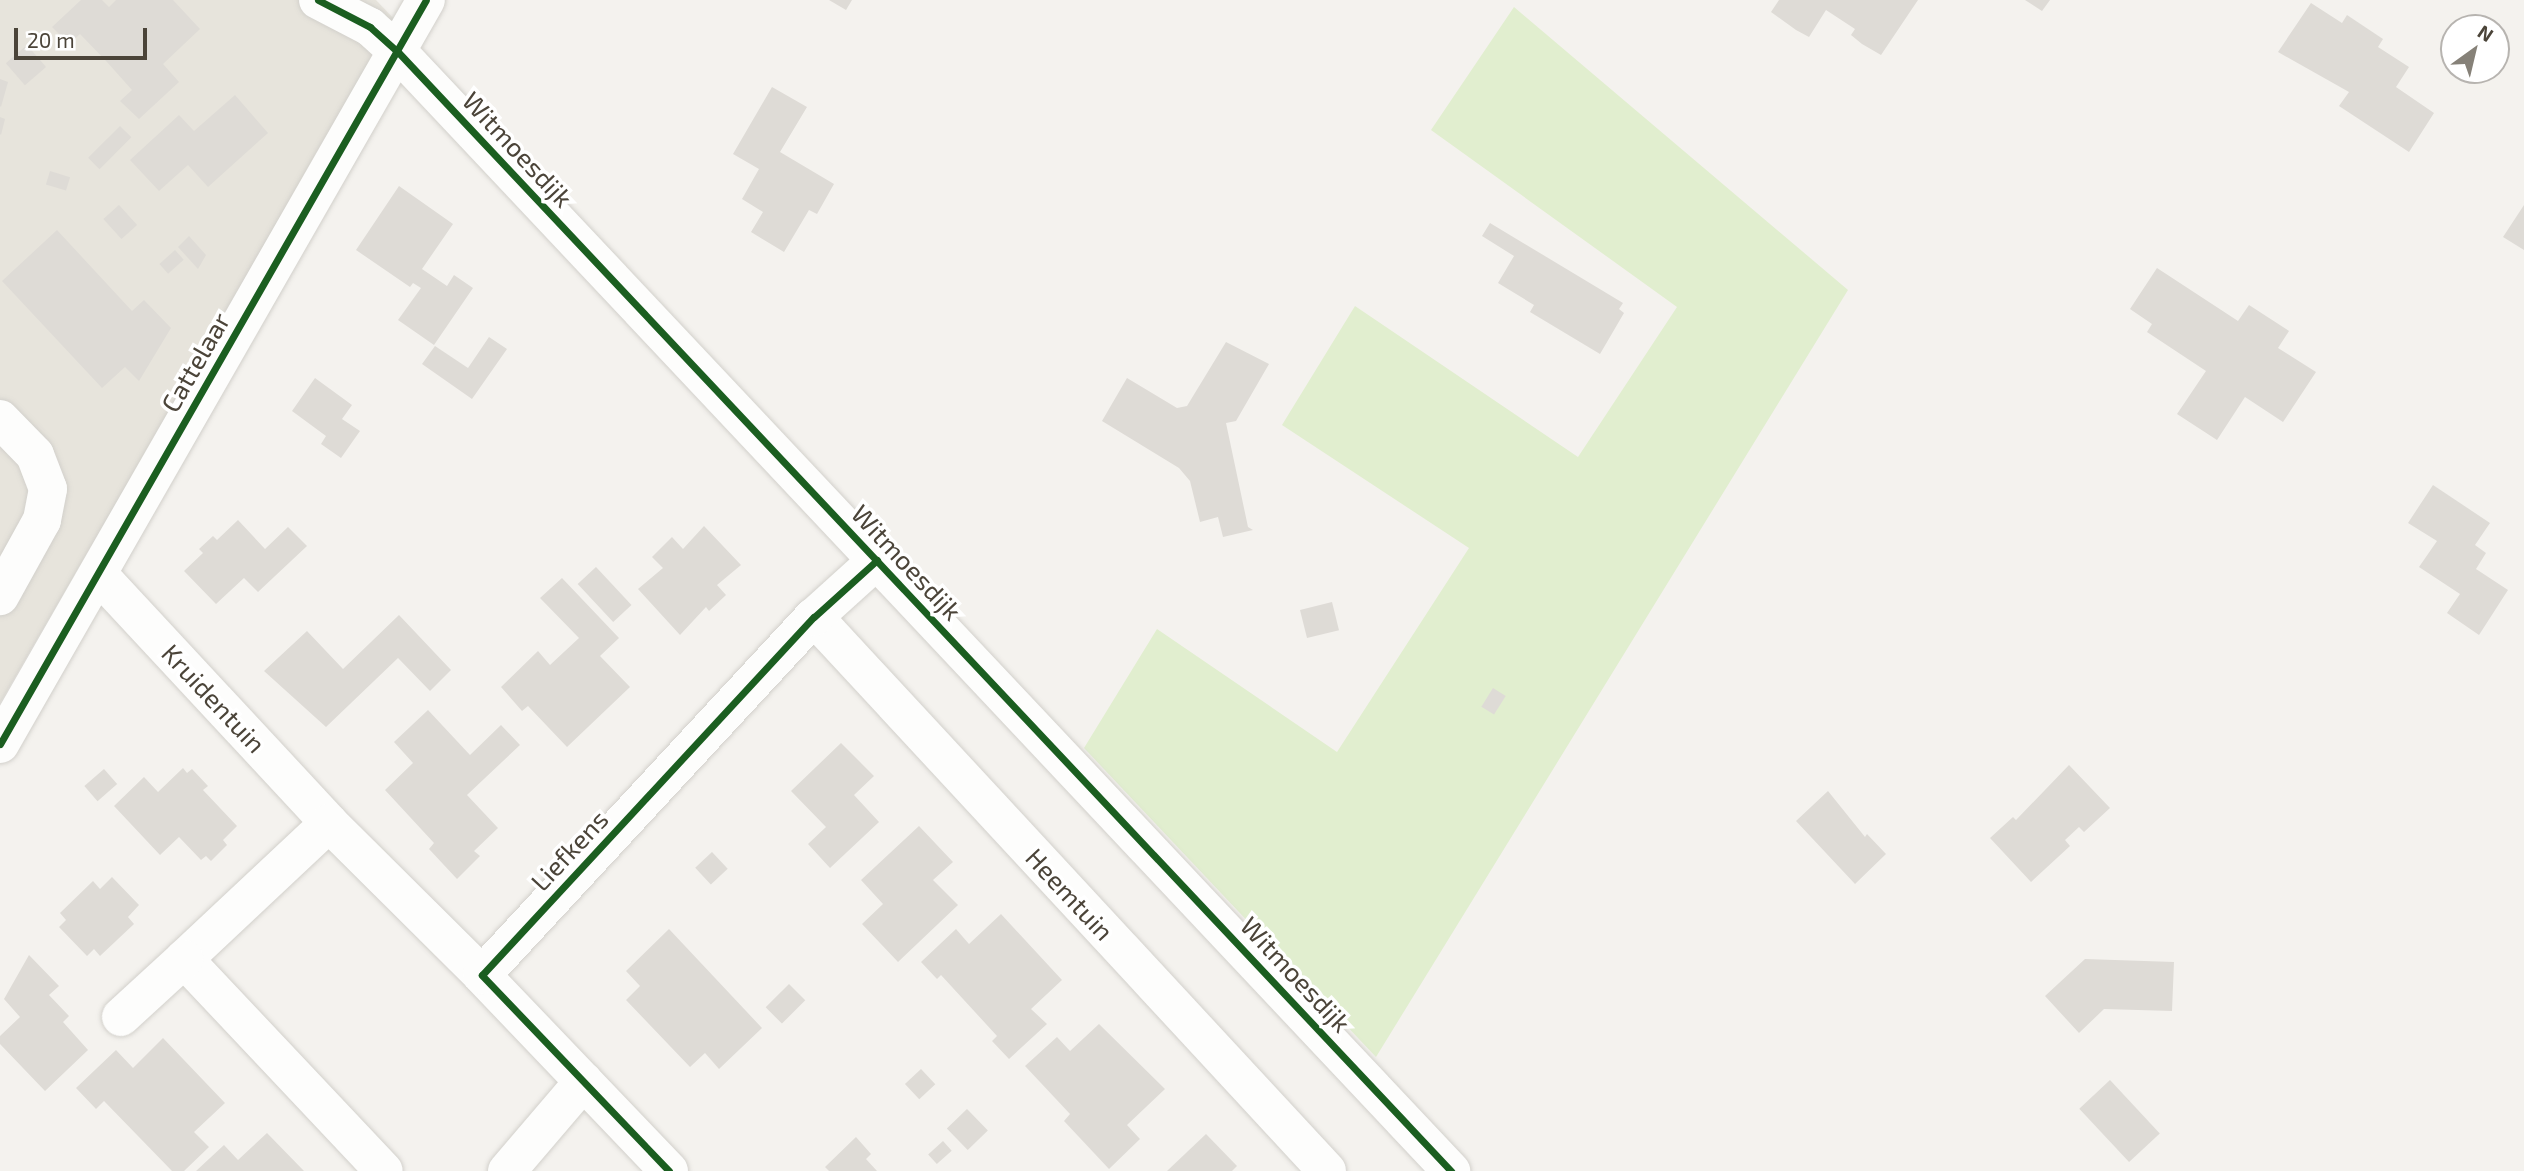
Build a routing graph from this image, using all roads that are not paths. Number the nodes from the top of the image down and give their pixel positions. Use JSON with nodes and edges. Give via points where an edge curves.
{"nodes":[{"id":1,"x":318,"y":0,"type":"edge"},
{"id":2,"x":426,"y":0,"type":"edge"},
{"id":3,"x":398,"y":52,"type":"junction"},
{"id":4,"x":0,"y":419,"type":"edge"},
{"id":5,"x":877,"y":560,"type":"junction"},
{"id":6,"x":98,"y":574,"type":"junction"},
{"id":7,"x":0,"y":596,"type":"edge"},
{"id":8,"x":814,"y":617,"type":"junction"},
{"id":9,"x":0,"y":744,"type":"edge"},
{"id":10,"x":329,"y":823,"type":"junction"},
{"id":11,"x":184,"y":959,"type":"junction"},
{"id":12,"x":482,"y":975,"type":"junction"},
{"id":13,"x":121,"y":1017,"type":"dead end"},
{"id":14,"x":584,"y":1081,"type":"junction"},
{"id":15,"x":384,"y":1171,"type":"edge"},
{"id":16,"x":507,"y":1171,"type":"edge"},
{"id":17,"x":669,"y":1171,"type":"edge"},
{"id":18,"x":1327,"y":1171,"type":"edge"},
{"id":19,"x":1451,"y":1171,"type":"edge"}],
"edges":[{"from":1,"to":3,"type":"street","name":"Witmoesdijk","via":[[370,27]]},
{"from":2,"to":3,"type":"street","name":"Cattelaar"},
{"from":3,"to":5,"type":"street","name":"Witmoesdijk"},
{"from":3,"to":6,"type":"street","name":"Cattelaar"},
{"from":4,"to":7,"type":"street","via":[[35,455],[48,489],[43,520]]},
{"from":5,"to":8,"type":"street","name":"Liefkens"},
{"from":5,"to":19,"type":"street","name":"Witmoesdijk"},
{"from":6,"to":9,"type":"street","name":"Cattelaar"},
{"from":6,"to":10,"type":"street","name":"Kruidentuin"},
{"from":8,"to":12,"type":"street","name":"Liefkens"},
{"from":8,"to":18,"type":"street","name":"Heemtuin"},
{"from":10,"to":11,"type":"street"},
{"from":10,"to":12,"type":"street","name":"Kruidentuin"},
{"from":11,"to":13,"type":"street"},
{"from":11,"to":15,"type":"street"},
{"from":12,"to":14,"type":"street"},
{"from":14,"to":16,"type":"street"},
{"from":14,"to":17,"type":"street"}]}
